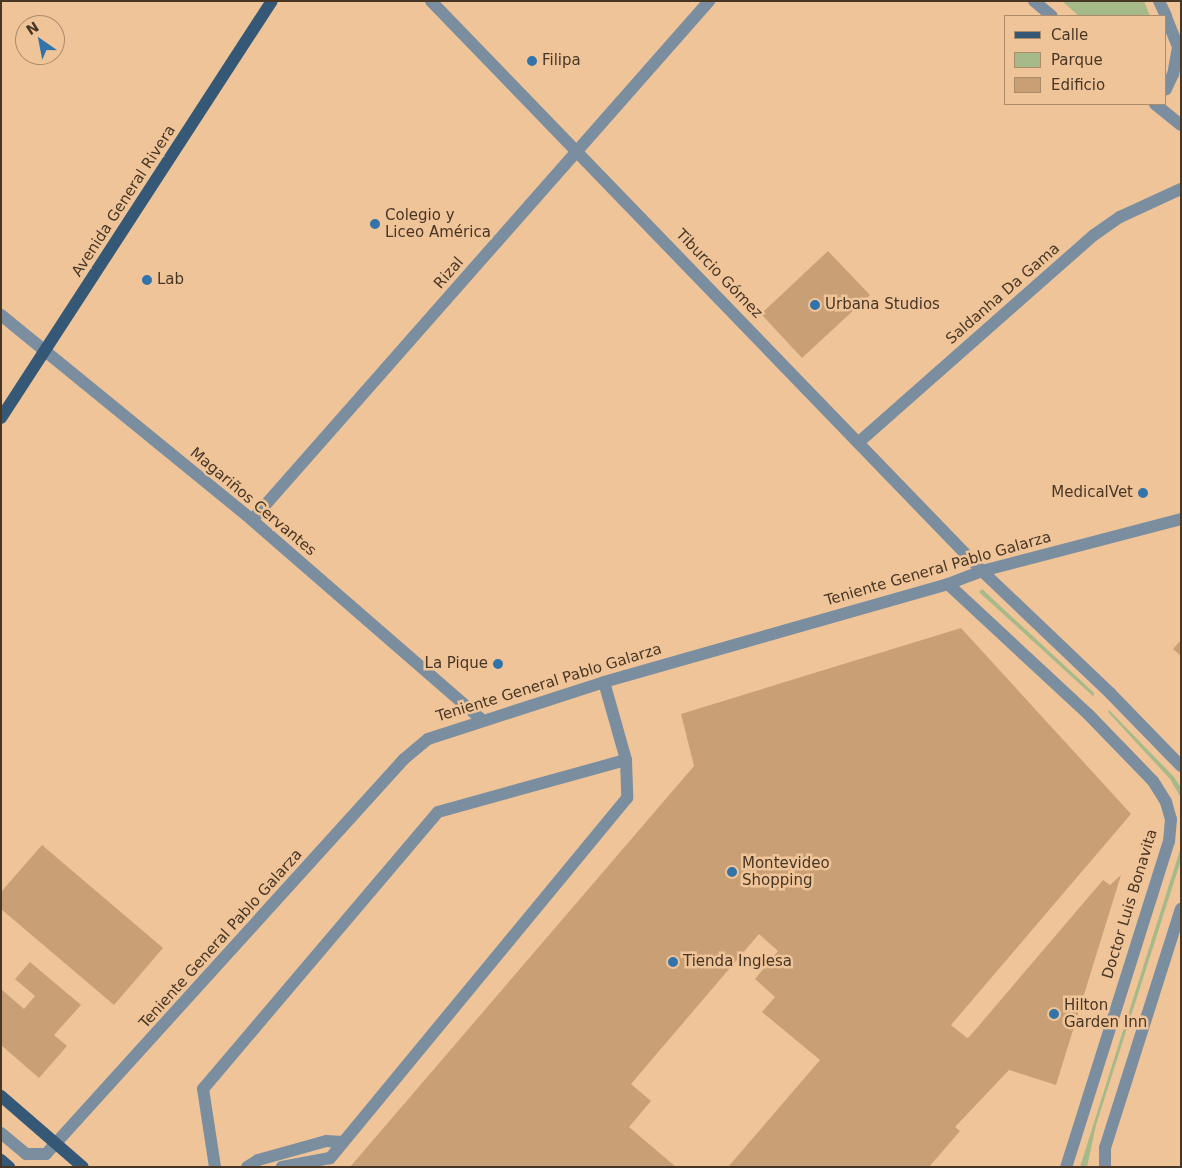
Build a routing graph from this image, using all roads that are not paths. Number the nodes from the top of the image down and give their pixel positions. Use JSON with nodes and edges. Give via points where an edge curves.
{"nodes":[{"id":1,"x":272,"y":1,"type":"edge"},
{"id":2,"x":431,"y":1,"type":"edge"},
{"id":3,"x":709,"y":1,"type":"edge"},
{"id":4,"x":1034,"y":1,"type":"edge"},
{"id":5,"x":1159,"y":1,"type":"edge"},
{"id":6,"x":1051,"y":15,"type":"edge"},
{"id":7,"x":1166,"y":15,"type":"edge"},
{"id":8,"x":1167,"y":18,"type":"edge"},
{"id":9,"x":1167,"y":87,"type":"edge"},
{"id":10,"x":1156,"y":105,"type":"edge"},
{"id":11,"x":1181,"y":125,"type":"edge"},
{"id":12,"x":578,"y":151,"type":"junction"},
{"id":13,"x":1181,"y":189,"type":"edge"},
{"id":14,"x":1,"y":315,"type":"edge"},
{"id":15,"x":45,"y":352,"type":"junction"},
{"id":16,"x":1,"y":418,"type":"edge"},
{"id":17,"x":859,"y":442,"type":"junction"},
{"id":18,"x":1181,"y":519,"type":"edge"},
{"id":19,"x":252,"y":520,"type":"junction"},
{"id":20,"x":982,"y":571,"type":"junction"},
{"id":21,"x":948,"y":584,"type":"junction"},
{"id":22,"x":604,"y":682,"type":"junction"},
{"id":23,"x":481,"y":719,"type":"junction"},
{"id":24,"x":626,"y":760,"type":"junction"},
{"id":25,"x":1181,"y":766,"type":"edge"},
{"id":26,"x":1181,"y":909,"type":"edge"},
{"id":27,"x":1,"y":1096,"type":"edge"},
{"id":28,"x":1,"y":1133,"type":"edge"},
{"id":29,"x":343,"y":1142,"type":"junction"},
{"id":30,"x":57,"y":1144,"type":"junction"},
{"id":31,"x":1,"y":1160,"type":"edge"},
{"id":32,"x":9,"y":1167,"type":"edge"},
{"id":33,"x":83,"y":1167,"type":"edge"},
{"id":34,"x":215,"y":1167,"type":"edge"},
{"id":35,"x":247,"y":1167,"type":"edge"},
{"id":36,"x":282,"y":1167,"type":"edge"},
{"id":37,"x":1066,"y":1167,"type":"edge"},
{"id":38,"x":1104,"y":1167,"type":"edge"}],
"edges":[{"from":1,"to":15,"type":"main road","name":"Avenida General Rivera"},
{"from":2,"to":12,"type":"street","name":"Tiburcio Gómez"},
{"from":3,"to":12,"type":"street","name":"Rizal"},
{"from":4,"to":6,"type":"street"},
{"from":5,"to":7,"type":"street"},
{"from":8,"to":9,"type":"street","via":[[1178,46]]},
{"from":10,"to":11,"type":"street"},
{"from":12,"to":17,"type":"street","name":"Tiburcio Gómez"},
{"from":12,"to":19,"type":"street","name":"Rizal"},
{"from":13,"to":17,"type":"street","name":"Saldanha Da Gama","via":[[1120,217],[1094,236]]},
{"from":14,"to":15,"type":"street","name":"Magariños Cervantes"},
{"from":15,"to":16,"type":"main road","name":"Avenida General Rivera"},
{"from":15,"to":19,"type":"street","name":"Magariños Cervantes"},
{"from":17,"to":20,"type":"street","name":"Tiburcio Gómez"},
{"from":18,"to":20,"type":"street","name":"Teniente General Pablo Galarza"},
{"from":19,"to":23,"type":"street","name":"Magariños Cervantes"},
{"from":20,"to":21,"type":"street","name":"Teniente General Pablo Galarza"},
{"from":20,"to":25,"type":"street"},
{"from":21,"to":22,"type":"street","name":"Teniente General Pablo Galarza"},
{"from":21,"to":37,"type":"street","name":"Doctor Luis Bonavita","via":[[1089,715],[1153,781],[1166,802],[1171,819],[1169,840]]},
{"from":22,"to":23,"type":"street","name":"Teniente General Pablo Galarza"},
{"from":22,"to":24,"type":"street"},
{"from":23,"to":30,"type":"street","name":"Teniente General Pablo Galarza","via":[[428,739],[404,759]]},
{"from":24,"to":29,"type":"street","via":[[627,798]]},
{"from":24,"to":34,"type":"street","via":[[438,812],[203,1089]]},
{"from":26,"to":38,"type":"street","via":[[1105,1148]]},
{"from":27,"to":30,"type":"main road"},
{"from":28,"to":30,"type":"street","name":"Teniente General Pablo Galarza","via":[[26,1154],[36,1156],[46,1154]]},
{"from":29,"to":35,"type":"street","via":[[326,1141],[258,1160]]},
{"from":29,"to":36,"type":"street","via":[[330,1158]]},
{"from":30,"to":33,"type":"main road"},
{"from":31,"to":32,"type":"main road"}]}
